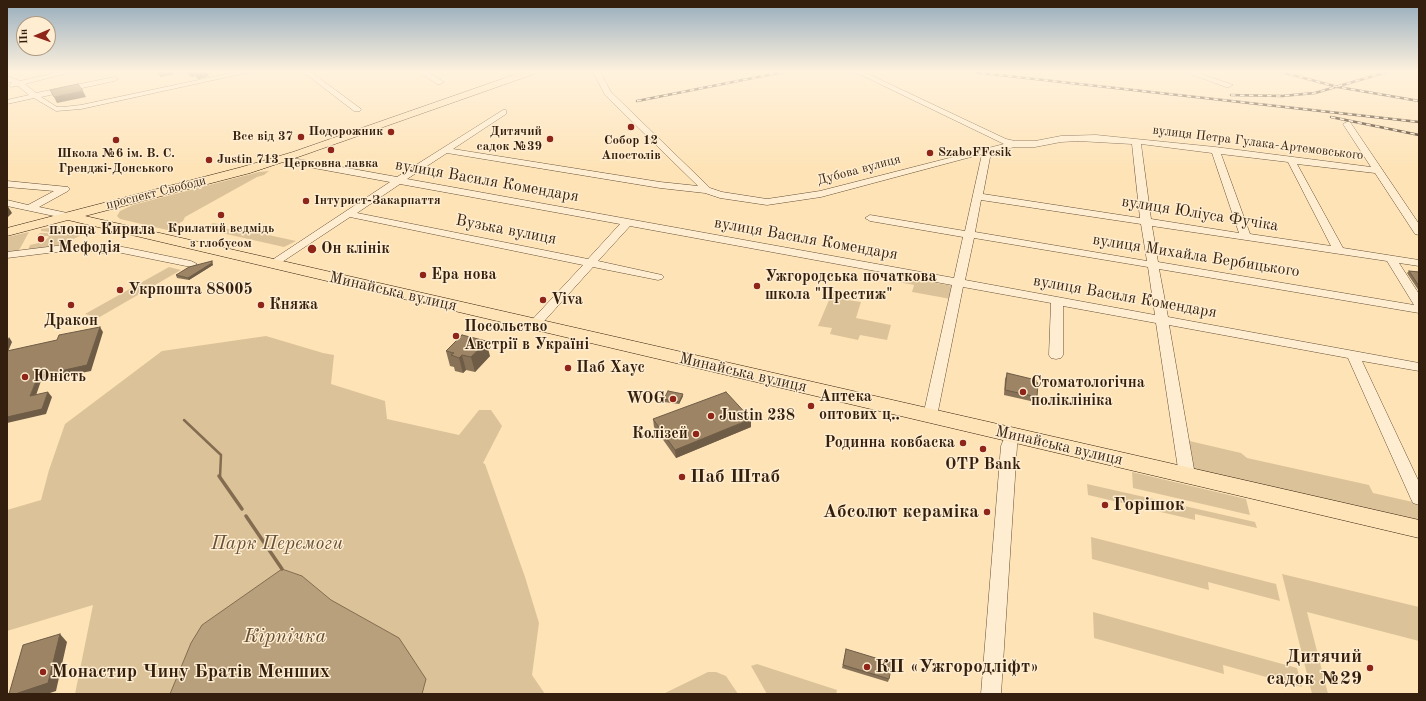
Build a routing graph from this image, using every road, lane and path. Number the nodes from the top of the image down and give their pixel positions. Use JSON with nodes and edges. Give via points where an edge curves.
{"nodes":[{"id":1,"x":48,"y":105,"type":"edge"},
{"id":2,"x":92,"y":105,"type":"edge"},
{"id":3,"x":351,"y":105,"type":"edge"},
{"id":4,"x":437,"y":105,"type":"edge"},
{"id":5,"x":620,"y":105,"type":"edge"},
{"id":6,"x":927,"y":105,"type":"edge"},
{"id":7,"x":357,"y":109,"type":"dead end"},
{"id":8,"x":503,"y":112,"type":"dead end"},
{"id":9,"x":1347,"y":124,"type":"dead end"},
{"id":10,"x":1136,"y":142,"type":"junction"},
{"id":11,"x":1015,"y":144,"type":"junction"},
{"id":12,"x":445,"y":150,"type":"junction"},
{"id":13,"x":1215,"y":150,"type":"junction"},
{"id":14,"x":987,"y":151,"type":"junction"},
{"id":15,"x":281,"y":159,"type":"junction"},
{"id":16,"x":1291,"y":160,"type":"junction"},
{"id":17,"x":1379,"y":171,"type":"junction"},
{"id":18,"x":399,"y":181,"type":"junction"},
{"id":19,"x":7,"y":184,"type":"edge"},
{"id":20,"x":707,"y":190,"type":"junction"},
{"id":21,"x":977,"y":196,"type":"junction"},
{"id":22,"x":7,"y":203,"type":"edge"},
{"id":23,"x":112,"y":205,"type":"junction"},
{"id":24,"x":29,"y":208,"type":"junction"},
{"id":25,"x":348,"y":214,"type":"junction"},
{"id":26,"x":68,"y":216,"type":"junction"},
{"id":27,"x":870,"y":218,"type":"dead end"},
{"id":28,"x":1414,"y":219,"type":"edge"},
{"id":29,"x":628,"y":222,"type":"junction"},
{"id":30,"x":1146,"y":222,"type":"junction"},
{"id":31,"x":106,"y":225,"type":"junction"},
{"id":32,"x":7,"y":232,"type":"edge"},
{"id":33,"x":1419,"y":232,"type":"edge"},
{"id":34,"x":969,"y":234,"type":"junction"},
{"id":35,"x":1246,"y":237,"type":"junction"},
{"id":36,"x":1339,"y":251,"type":"junction"},
{"id":37,"x":7,"y":255,"type":"edge"},
{"id":38,"x":1391,"y":259,"type":"junction"},
{"id":39,"x":590,"y":263,"type":"junction"},
{"id":40,"x":1419,"y":263,"type":"edge"},
{"id":41,"x":191,"y":264,"type":"dead end"},
{"id":42,"x":272,"y":264,"type":"junction"},
{"id":43,"x":1153,"y":265,"type":"junction"},
{"id":44,"x":658,"y":277,"type":"dead end"},
{"id":45,"x":958,"y":283,"type":"junction"},
{"id":46,"x":1057,"y":301,"type":"junction"},
{"id":47,"x":1419,"y":303,"type":"edge"},
{"id":48,"x":1419,"y":309,"type":"edge"},
{"id":49,"x":1162,"y":320,"type":"junction"},
{"id":50,"x":534,"y":325,"type":"junction"},
{"id":51,"x":1353,"y":354,"type":"junction"},
{"id":52,"x":1056,"y":355,"type":"dead end"},
{"id":53,"x":1419,"y":367,"type":"edge"},
{"id":54,"x":930,"y":416,"type":"junction"},
{"id":55,"x":1012,"y":435,"type":"junction"},
{"id":56,"x":1187,"y":475,"type":"junction"},
{"id":57,"x":1419,"y":499,"type":"edge"},
{"id":58,"x":1419,"y":529,"type":"edge"},
{"id":59,"x":991,"y":694,"type":"edge"}],
"edges":[{"from":1,"to":2,"type":"street","via":[[56,109]]},
{"from":3,"to":7,"type":"street"},
{"from":4,"to":15,"type":"main road","name":"проспект Свободи"},
{"from":5,"to":20,"type":"street"},
{"from":6,"to":11,"type":"street","via":[[1003,141]]},
{"from":8,"to":12,"type":"street"},
{"from":9,"to":17,"type":"street"},
{"from":10,"to":11,"type":"street","name":"вулиця Петра Гулака-Артемовського","via":[[1078,138]]},
{"from":10,"to":13,"type":"street","name":"вулиця Петра Гулака-Артемовського"},
{"from":10,"to":30,"type":"street"},
{"from":11,"to":14,"type":"street","name":"Дубова вулиця"},
{"from":12,"to":18,"type":"street"},
{"from":12,"to":20,"type":"street","via":[[660,186]]},
{"from":13,"to":16,"type":"street","name":"вулиця Петра Гулака-Артемовського"},
{"from":13,"to":35,"type":"street"},
{"from":14,"to":20,"type":"street","name":"Дубова вулиця","via":[[821,194],[778,201],[720,196]]},
{"from":14,"to":21,"type":"street"},
{"from":15,"to":18,"type":"street","name":"вулиця Василя Комендаря"},
{"from":15,"to":23,"type":"main road","name":"проспект Свободи"},
{"from":16,"to":17,"type":"street","name":"вулиця Петра Гулака-Артемовського"},
{"from":16,"to":36,"type":"street"},
{"from":17,"to":28,"type":"street"},
{"from":18,"to":25,"type":"street"},
{"from":18,"to":29,"type":"street","name":"вулиця Василя Комендаря"},
{"from":19,"to":24,"type":"street","via":[[65,189]]},
{"from":21,"to":30,"type":"street","name":"вулиця Юліуса Фучіка"},
{"from":21,"to":34,"type":"street"},
{"from":22,"to":24,"type":"street"},
{"from":23,"to":26,"type":"main road","name":"проспект Свободи"},
{"from":23,"to":31,"type":"main road","via":[[104,211],[100,219]]},
{"from":24,"to":26,"type":"street"},
{"from":25,"to":39,"type":"street","name":"Вузька вулиця"},
{"from":25,"to":42,"type":"street"},
{"from":26,"to":31,"type":"main road","name":"Минайська вулиця"},
{"from":26,"to":32,"type":"main road","name":"проспект Свободи"},
{"from":27,"to":34,"type":"street","name":"вулиця Михайла Вербицького"},
{"from":28,"to":33,"type":"street"},
{"from":29,"to":39,"type":"street"},
{"from":29,"to":45,"type":"street","name":"вулиця Василя Комендаря"},
{"from":30,"to":35,"type":"street","name":"вулиця Юліуса Фучіка"},
{"from":30,"to":43,"type":"street"},
{"from":31,"to":42,"type":"main road","name":"Минайська вулиця"},
{"from":34,"to":43,"type":"street","name":"вулиця Михайла Вербицького"},
{"from":34,"to":45,"type":"street"},
{"from":35,"to":36,"type":"street","name":"вулиця Юліуса Фучіка"},
{"from":36,"to":38,"type":"street","name":"вулиця Юліуса Фучіка"},
{"from":37,"to":41,"type":"street","via":[[56,249],[99,248],[117,249]]},
{"from":38,"to":40,"type":"street","name":"вулиця Юліуса Фучіка"},
{"from":38,"to":47,"type":"street"},
{"from":39,"to":44,"type":"street","name":"Вузька вулиця"},
{"from":39,"to":50,"type":"street"},
{"from":42,"to":50,"type":"main road","name":"Минайська вулиця"},
{"from":43,"to":48,"type":"street","name":"вулиця Михайла Вербицького"},
{"from":43,"to":49,"type":"street"},
{"from":45,"to":46,"type":"street","name":"вулиця Василя Комендаря"},
{"from":45,"to":54,"type":"street"},
{"from":46,"to":49,"type":"street","name":"вулиця Василя Комендаря"},
{"from":46,"to":52,"type":"street"},
{"from":49,"to":51,"type":"street","name":"вулиця Василя Комендаря"},
{"from":49,"to":56,"type":"street"},
{"from":50,"to":54,"type":"main road","name":"Минайська вулиця"},
{"from":51,"to":53,"type":"street","name":"вулиця Василя Комендаря"},
{"from":51,"to":57,"type":"street"},
{"from":54,"to":55,"type":"main road","name":"Минайська вулиця"},
{"from":55,"to":56,"type":"main road","name":"Минайська вулиця"},
{"from":55,"to":59,"type":"street","via":[[1009,446]]},
{"from":56,"to":58,"type":"main road","name":"Минайська вулиця"}]}
